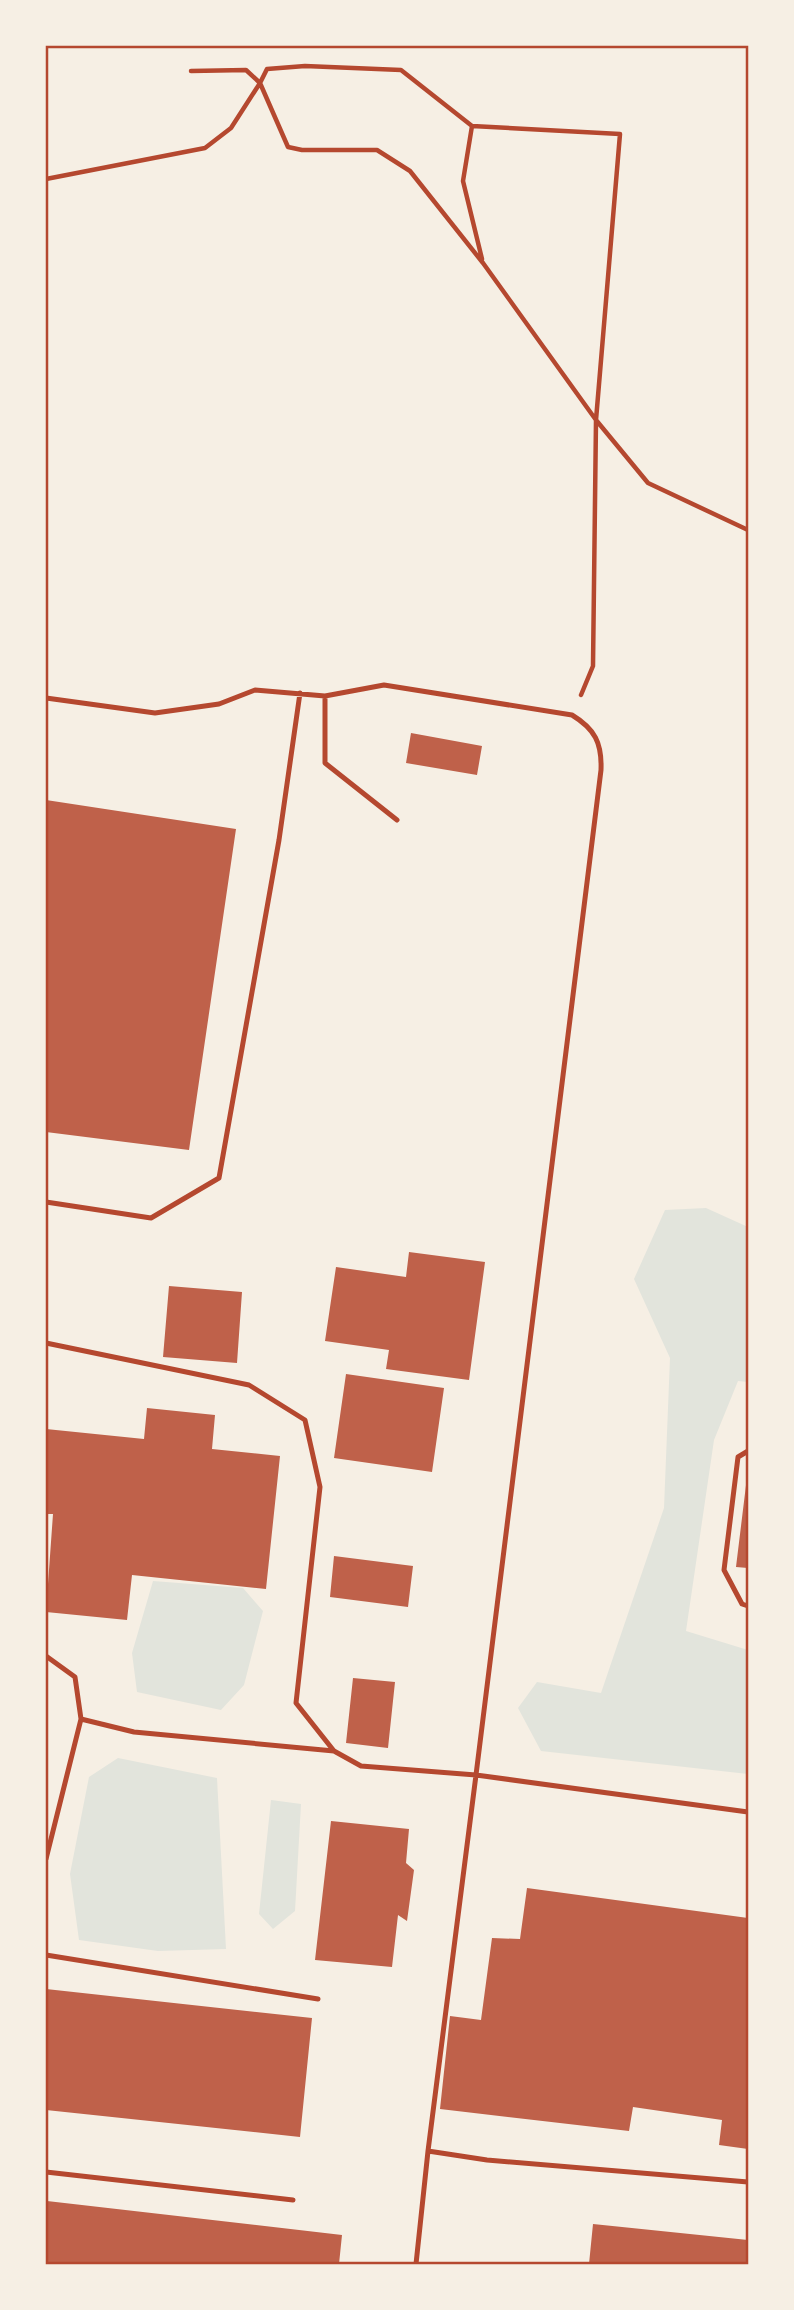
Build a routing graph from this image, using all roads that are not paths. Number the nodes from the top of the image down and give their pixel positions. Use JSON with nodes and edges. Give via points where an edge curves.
{"nodes":[{"id":1,"x":300,"y":693,"type":"junction"},
{"id":2,"x":325,"y":696,"type":"junction"},
{"id":3,"x":46,"y":698,"type":"edge"},
{"id":4,"x":397,"y":820,"type":"dead end"},
{"id":5,"x":46,"y":1202,"type":"edge"},
{"id":6,"x":46,"y":1343,"type":"edge"},
{"id":7,"x":748,"y":1451,"type":"edge"},
{"id":8,"x":748,"y":1606,"type":"edge"},
{"id":9,"x":46,"y":1656,"type":"edge"},
{"id":10,"x":81,"y":1718,"type":"junction"},
{"id":11,"x":334,"y":1751,"type":"junction"},
{"id":12,"x":476,"y":1775,"type":"junction"},
{"id":13,"x":748,"y":1812,"type":"edge"},
{"id":14,"x":46,"y":1859,"type":"edge"},
{"id":15,"x":46,"y":1955,"type":"edge"},
{"id":16,"x":318,"y":1999,"type":"dead end"},
{"id":17,"x":428,"y":2151,"type":"junction"},
{"id":18,"x":46,"y":2172,"type":"edge"},
{"id":19,"x":748,"y":2182,"type":"edge"},
{"id":20,"x":293,"y":2200,"type":"dead end"},
{"id":21,"x":416,"y":2264,"type":"edge"}],
"edges":[{"from":1,"to":2,"type":"lane"},
{"from":1,"to":3,"type":"lane","via":[[256,690],[219,704],[155,713]]},
{"from":1,"to":5,"type":"lane","via":[[279,840],[219,1178],[151,1218]]},
{"from":2,"to":4,"type":"lane","via":[[325,763]]},
{"from":2,"to":12,"type":"lane","via":[[384,685],[572,715],[596,735],[601,752]]},
{"from":6,"to":11,"type":"lane","via":[[249,1385],[305,1420],[320,1487],[296,1703]]},
{"from":7,"to":8,"type":"lane","via":[[738,1457],[724,1570],[742,1604]]},
{"from":9,"to":10,"type":"lane","via":[[75,1677]]},
{"from":10,"to":11,"type":"lane","via":[[134,1732]]},
{"from":10,"to":14,"type":"lane"},
{"from":11,"to":12,"type":"lane","via":[[361,1766]]},
{"from":12,"to":13,"type":"lane"},
{"from":12,"to":17,"type":"lane"},
{"from":15,"to":16,"type":"lane"},
{"from":17,"to":19,"type":"lane"},
{"from":17,"to":21,"type":"lane"},
{"from":18,"to":20,"type":"lane"}]}
